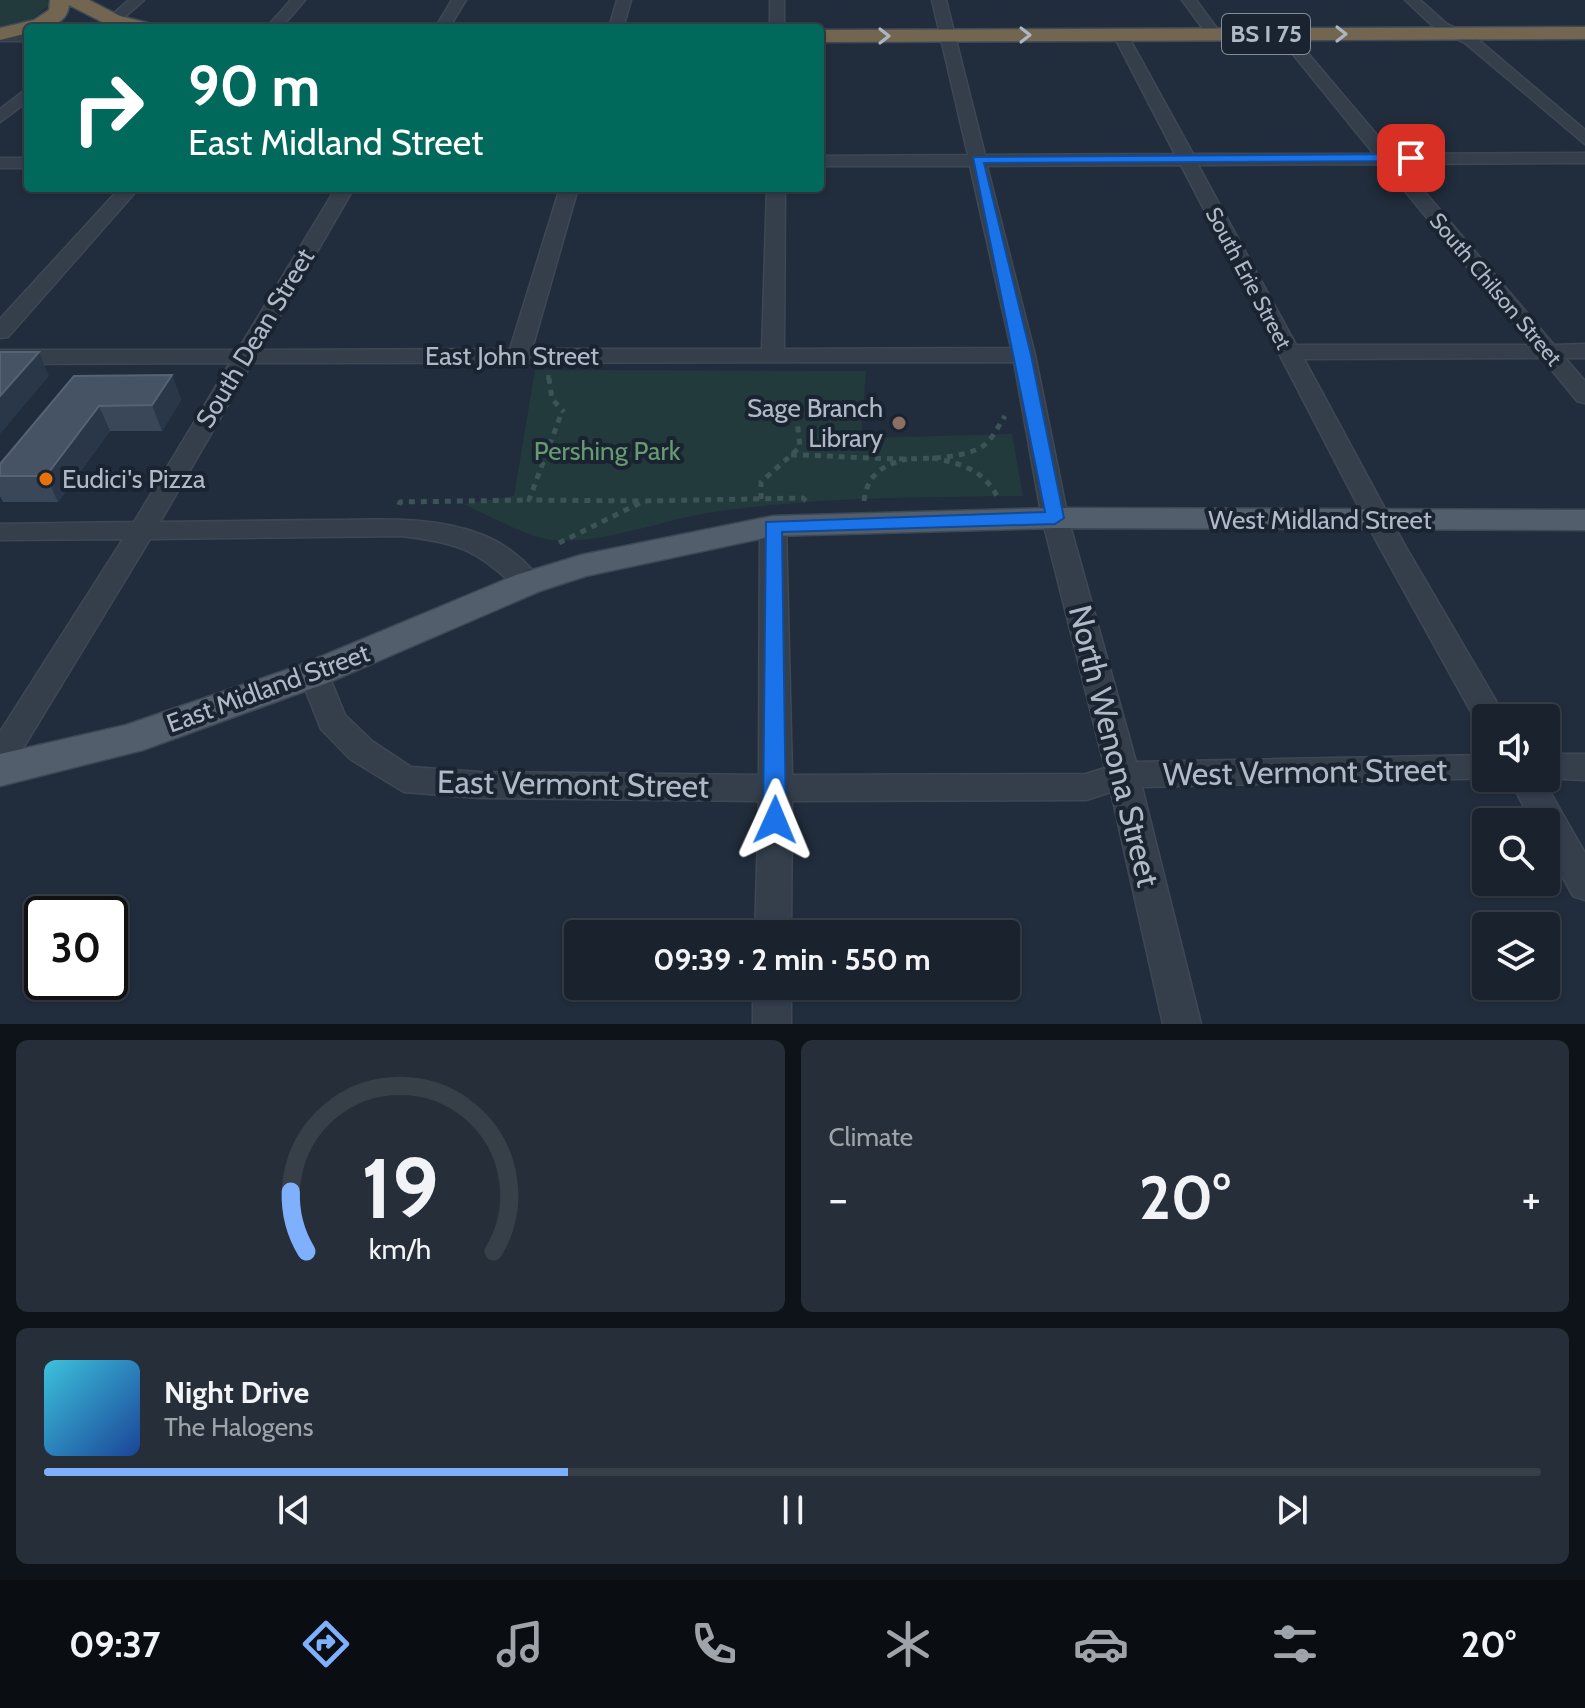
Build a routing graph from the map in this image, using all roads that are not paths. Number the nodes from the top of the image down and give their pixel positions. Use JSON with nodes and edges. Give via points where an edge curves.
{"nodes":[{"id":1,"x":60,"y":0,"type":"edge"},
{"id":2,"x":74,"y":0,"type":"edge"},
{"id":3,"x":137,"y":0,"type":"edge"},
{"id":4,"x":298,"y":0,"type":"edge"},
{"id":5,"x":459,"y":0,"type":"edge"},
{"id":6,"x":624,"y":0,"type":"edge"},
{"id":7,"x":777,"y":0,"type":"edge"},
{"id":8,"x":939,"y":0,"type":"edge"},
{"id":9,"x":1189,"y":0,"type":"edge"},
{"id":10,"x":1412,"y":0,"type":"edge"},
{"id":11,"x":34,"y":24,"type":"edge"},
{"id":12,"x":109,"y":24,"type":"edge"},
{"id":13,"x":277,"y":24,"type":"edge"},
{"id":14,"x":444,"y":24,"type":"edge"},
{"id":15,"x":617,"y":24,"type":"edge"},
{"id":16,"x":777,"y":24,"type":"edge"},
{"id":17,"x":24,"y":27,"type":"edge"},
{"id":18,"x":1585,"y":33,"type":"edge"},
{"id":19,"x":1120,"y":34,"type":"junction"},
{"id":20,"x":1214,"y":34,"type":"junction"},
{"id":21,"x":1284,"y":34,"type":"junction"},
{"id":22,"x":1457,"y":34,"type":"junction"},
{"id":23,"x":0,"y":35,"type":"edge"},
{"id":24,"x":947,"y":35,"type":"junction"},
{"id":25,"x":824,"y":36,"type":"edge"},
{"id":26,"x":24,"y":37,"type":"edge"},
{"id":27,"x":24,"y":96,"type":"edge"},
{"id":28,"x":0,"y":117,"type":"edge"},
{"id":29,"x":1585,"y":139,"type":"edge"},
{"id":30,"x":1387,"y":158,"type":"junction"},
{"id":31,"x":1585,"y":158,"type":"edge"},
{"id":32,"x":977,"y":159,"type":"junction"},
{"id":33,"x":1186,"y":159,"type":"junction"},
{"id":34,"x":824,"y":161,"type":"edge"},
{"id":35,"x":0,"y":163,"type":"edge"},
{"id":36,"x":24,"y":163,"type":"edge"},
{"id":37,"x":126,"y":192,"type":"edge"},
{"id":38,"x":343,"y":192,"type":"edge"},
{"id":39,"x":568,"y":192,"type":"edge"},
{"id":40,"x":776,"y":192,"type":"edge"},
{"id":41,"x":0,"y":332,"type":"edge"},
{"id":42,"x":1585,"y":351,"type":"edge"},
{"id":43,"x":1289,"y":352,"type":"junction"},
{"id":44,"x":1550,"y":352,"type":"junction"},
{"id":45,"x":773,"y":355,"type":"junction"},
{"id":46,"x":1024,"y":355,"type":"junction"},
{"id":47,"x":243,"y":356,"type":"junction"},
{"id":48,"x":0,"y":357,"type":"edge"},
{"id":49,"x":519,"y":357,"type":"junction"},
{"id":50,"x":1585,"y":396,"type":"edge"},
{"id":51,"x":767,"y":513,"type":"junction"},
{"id":52,"x":1055,"y":518,"type":"junction"},
{"id":53,"x":1585,"y":520,"type":"edge"},
{"id":54,"x":1379,"y":521,"type":"junction"},
{"id":55,"x":142,"y":530,"type":"junction"},
{"id":56,"x":0,"y":532,"type":"edge"},
{"id":57,"x":528,"y":583,"type":"junction"},
{"id":58,"x":314,"y":674,"type":"junction"},
{"id":59,"x":1482,"y":704,"type":"edge"},
{"id":60,"x":0,"y":759,"type":"edge"},
{"id":61,"x":1560,"y":767,"type":"edge"},
{"id":62,"x":1585,"y":767,"type":"edge"},
{"id":63,"x":1472,"y":768,"type":"edge"},
{"id":64,"x":0,"y":770,"type":"edge"},
{"id":65,"x":1123,"y":775,"type":"junction"},
{"id":66,"x":775,"y":788,"type":"junction"},
{"id":67,"x":1533,"y":792,"type":"edge"},
{"id":68,"x":1585,"y":885,"type":"edge"},
{"id":69,"x":773,"y":920,"type":"edge"},
{"id":70,"x":772,"y":1000,"type":"edge"},
{"id":71,"x":772,"y":1024,"type":"edge"},
{"id":72,"x":1182,"y":1024,"type":"edge"}],
"edges":[{"from":1,"to":11,"type":"highway","via":[[59,12]]},
{"from":2,"to":12,"type":"highway"},
{"from":3,"to":12,"type":"street"},
{"from":4,"to":13,"type":"street"},
{"from":5,"to":14,"type":"street"},
{"from":6,"to":15,"type":"street"},
{"from":7,"to":16,"type":"street"},
{"from":8,"to":24,"type":"street","name":"North Wenona Street"},
{"from":9,"to":20,"type":"street"},
{"from":10,"to":22,"type":"street"},
{"from":17,"to":23,"type":"highway"},
{"from":18,"to":22,"type":"highway","number":"BS I 75"},
{"from":19,"to":20,"type":"highway","number":"BS I 75"},
{"from":24,"to":19,"type":"highway","number":"BS I 75","one_way":true},
{"from":19,"to":33,"type":"street","name":"South Erie Street"},
{"from":20,"to":21,"type":"highway","number":"BS I 75"},
{"from":21,"to":22,"type":"highway","number":"BS I 75","one_way":true},
{"from":21,"to":30,"type":"street","name":"South Chilson Street"},
{"from":22,"to":29,"type":"street"},
{"from":23,"to":26,"type":"street"},
{"from":25,"to":24,"type":"highway","number":"BS I 75","one_way":true},
{"from":24,"to":32,"type":"street","name":"North Wenona Street"},
{"from":27,"to":28,"type":"street"},
{"from":30,"to":31,"type":"street"},
{"from":30,"to":33,"type":"street"},
{"from":30,"to":44,"type":"street","name":"South Chilson Street"},
{"from":32,"to":33,"type":"street"},
{"from":32,"to":34,"type":"street"},
{"from":32,"to":46,"type":"street","name":"North Wenona Street"},
{"from":33,"to":43,"type":"street","name":"South Erie Street"},
{"from":35,"to":36,"type":"street"},
{"from":37,"to":41,"type":"street"},
{"from":38,"to":47,"type":"street","name":"South Dean Street"},
{"from":39,"to":49,"type":"street"},
{"from":40,"to":45,"type":"street"},
{"from":42,"to":44,"type":"street"},
{"from":43,"to":44,"type":"street"},
{"from":43,"to":54,"type":"street","name":"South Erie Street"},
{"from":44,"to":50,"type":"street","name":"South Chilson Street"},
{"from":45,"to":46,"type":"street","name":"East John Street"},
{"from":45,"to":49,"type":"street","name":"East John Street"},
{"from":46,"to":52,"type":"street","name":"North Wenona Street"},
{"from":47,"to":48,"type":"street","name":"East John Street"},
{"from":47,"to":49,"type":"street","name":"East John Street"},
{"from":47,"to":55,"type":"street","name":"South Dean Street"},
{"from":51,"to":52,"type":"main road","name":"East Midland Street"},
{"from":51,"to":57,"type":"main road","name":"East Midland Street"},
{"from":51,"to":66,"type":"street"},
{"from":52,"to":54,"type":"main road","name":"West Midland Street"},
{"from":52,"to":65,"type":"street","name":"North Wenona Street"},
{"from":53,"to":54,"type":"main road","name":"West Midland Street"},
{"from":54,"to":59,"type":"street","name":"South Erie Street"},
{"from":55,"to":56,"type":"street"},
{"from":55,"to":57,"type":"street","via":[[440,532],[496,550]]},
{"from":55,"to":60,"type":"street","name":"South Dean Street"},
{"from":57,"to":58,"type":"main road","name":"East Midland Street"},
{"from":58,"to":64,"type":"main road","name":"East Midland Street","via":[[129,739]]},
{"from":58,"to":66,"type":"street","name":"East Vermont Street","via":[[332,721],[361,750],[404,779],[480,785]]},
{"from":61,"to":62,"type":"street"},
{"from":63,"to":65,"type":"street","name":"West Vermont Street"},
{"from":65,"to":66,"type":"street","name":"East Vermont Street","via":[[1086,787]]},
{"from":65,"to":72,"type":"street","name":"North Wenona Street"},
{"from":66,"to":69,"type":"street"},
{"from":67,"to":68,"type":"street"},
{"from":70,"to":71,"type":"street"}]}
